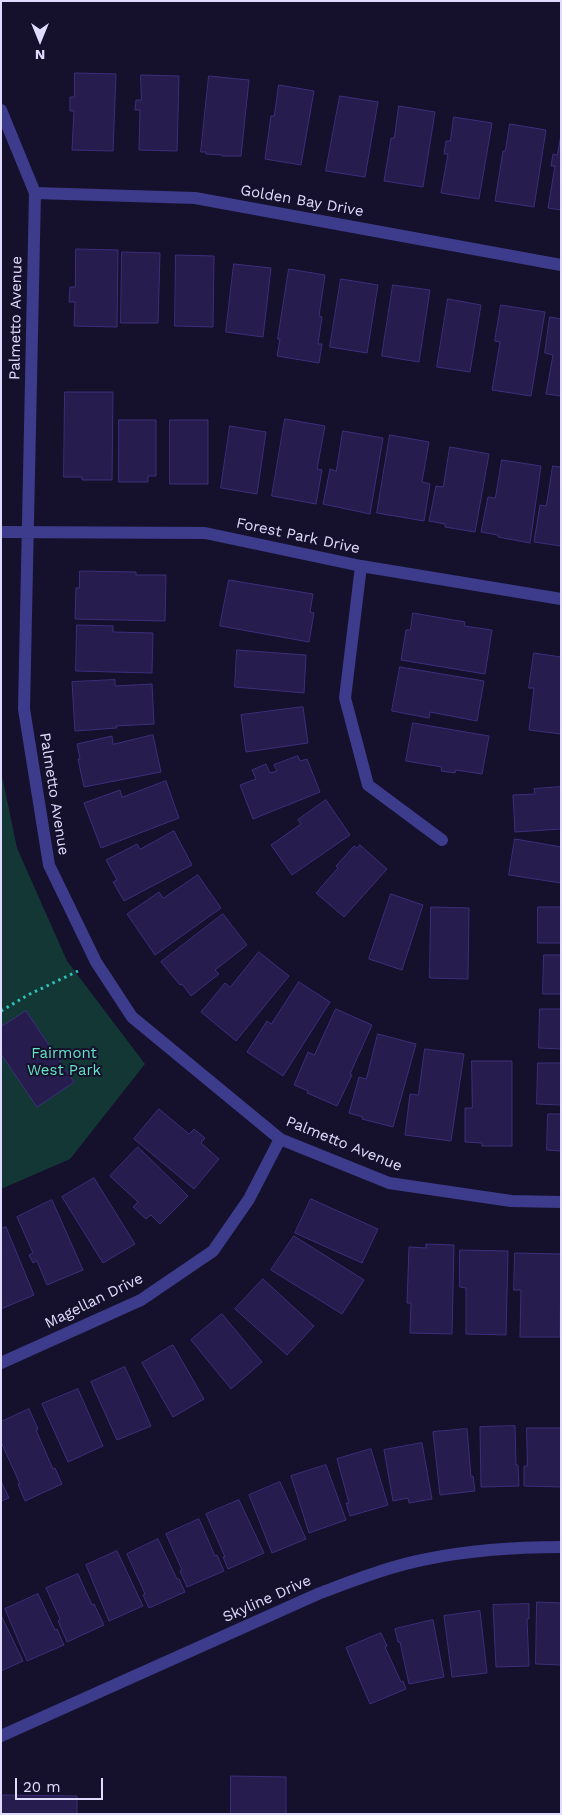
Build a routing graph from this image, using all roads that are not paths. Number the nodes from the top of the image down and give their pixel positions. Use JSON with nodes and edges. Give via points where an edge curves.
{"nodes":[{"id":1,"x":1,"y":110,"type":"edge"},
{"id":2,"x":35,"y":193,"type":"junction"},
{"id":3,"x":561,"y":265,"type":"edge"},
{"id":4,"x":1,"y":532,"type":"edge"},
{"id":5,"x":27,"y":533,"type":"junction"},
{"id":6,"x":361,"y":566,"type":"junction"},
{"id":7,"x":561,"y":599,"type":"edge"},
{"id":8,"x":442,"y":840,"type":"dead end"},
{"id":9,"x":280,"y":1139,"type":"junction"},
{"id":10,"x":561,"y":1202,"type":"edge"},
{"id":11,"x":1,"y":1363,"type":"edge"},
{"id":12,"x":561,"y":1547,"type":"edge"},
{"id":13,"x":1,"y":1736,"type":"edge"}],
"edges":[{"from":1,"to":2,"type":"street"},
{"from":2,"to":3,"type":"street","name":"Golden Bay Drive","via":[[195,198]]},
{"from":2,"to":5,"type":"street","name":"Palmetto Avenue"},
{"from":4,"to":5,"type":"street","name":"Forest Park Drive"},
{"from":5,"to":6,"type":"street","name":"Forest Park Drive","via":[[205,533]]},
{"from":5,"to":9,"type":"street","name":"Palmetto Avenue","via":[[24,709],[49,865],[96,962],[132,1017]]},
{"from":6,"to":7,"type":"street","name":"Forest Park Drive"},
{"from":6,"to":8,"type":"street","via":[[345,698],[368,785]]},
{"from":9,"to":10,"type":"street","name":"Palmetto Avenue","via":[[389,1183],[511,1202]]},
{"from":9,"to":11,"type":"street","name":"Magellan Drive","via":[[249,1198],[213,1251],[141,1300]]},
{"from":12,"to":13,"type":"street","name":"Skyline Drive","via":[[479,1550],[425,1559],[373,1573],[320,1593]]}]}
